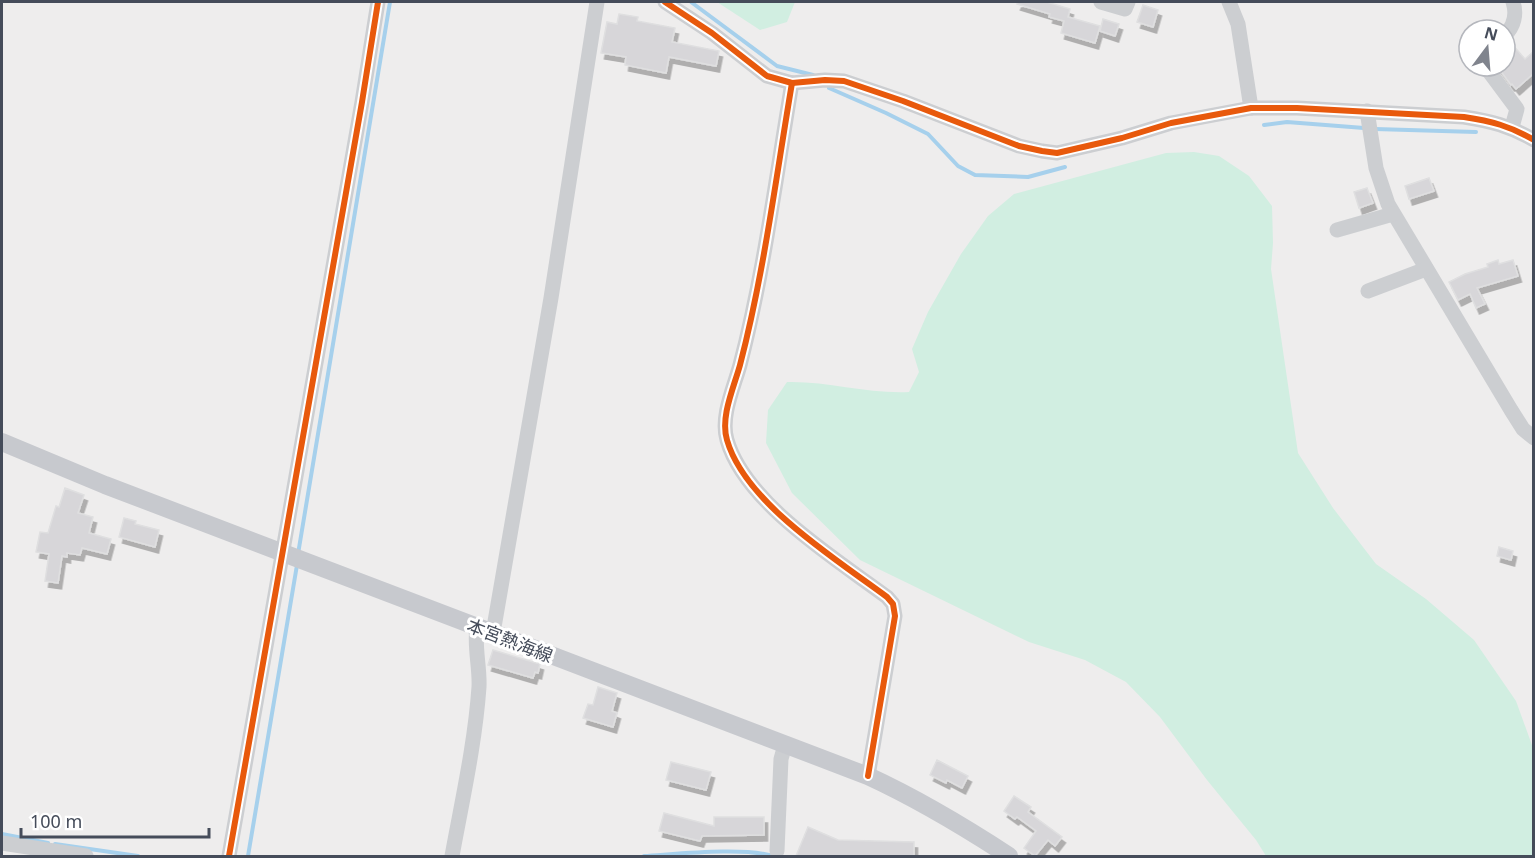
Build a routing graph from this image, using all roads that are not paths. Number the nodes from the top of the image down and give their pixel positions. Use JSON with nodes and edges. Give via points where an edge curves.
{"nodes":[{"id":1,"x":378,"y":2,"type":"edge"},
{"id":2,"x":597,"y":2,"type":"edge"},
{"id":3,"x":665,"y":2,"type":"edge"},
{"id":4,"x":1101,"y":2,"type":"edge"},
{"id":5,"x":1128,"y":2,"type":"edge"},
{"id":6,"x":1229,"y":2,"type":"edge"},
{"id":7,"x":1513,"y":2,"type":"edge"},
{"id":8,"x":1514,"y":18,"type":"edge"},
{"id":9,"x":1494,"y":78,"type":"edge"},
{"id":10,"x":792,"y":83,"type":"junction"},
{"id":11,"x":1251,"y":108,"type":"junction"},
{"id":12,"x":1367,"y":111,"type":"junction"},
{"id":13,"x":1512,"y":128,"type":"junction"},
{"id":14,"x":1533,"y":140,"type":"edge"},
{"id":15,"x":1393,"y":214,"type":"junction"},
{"id":16,"x":1337,"y":230,"type":"dead end"},
{"id":17,"x":1426,"y":269,"type":"junction"},
{"id":18,"x":1368,"y":291,"type":"dead end"},
{"id":19,"x":1533,"y":438,"type":"edge"},
{"id":20,"x":2,"y":442,"type":"edge"},
{"id":21,"x":283,"y":553,"type":"junction"},
{"id":22,"x":485,"y":630,"type":"junction"},
{"id":23,"x":785,"y":745,"type":"junction"},
{"id":24,"x":868,"y":776,"type":"junction"},
{"id":25,"x":2,"y":843,"type":"edge"},
{"id":26,"x":777,"y":851,"type":"dead end"},
{"id":27,"x":1003,"y":855,"type":"edge"},
{"id":28,"x":86,"y":856,"type":"edge"},
{"id":29,"x":229,"y":856,"type":"edge"},
{"id":30,"x":452,"y":856,"type":"edge"}],
"edges":[{"from":1,"to":21,"type":"street"},
{"from":2,"to":22,"type":"street","via":[[551,298]]},
{"from":3,"to":10,"type":"street","via":[[767,76]]},
{"from":4,"to":5,"type":"street","via":[[1125,9]]},
{"from":6,"to":11,"type":"street","via":[[1239,24]]},
{"from":7,"to":8,"type":"street"},
{"from":9,"to":13,"type":"street","via":[[1518,109]]},
{"from":10,"to":11,"type":"street","via":[[844,81],[1019,146],[1057,153],[1171,123]]},
{"from":10,"to":24,"type":"street","via":[[750,326],[725,426],[739,467],[770,506],[893,604],[895,616]]},
{"from":11,"to":12,"type":"street"},
{"from":12,"to":13,"type":"street","via":[[1464,117]]},
{"from":12,"to":15,"type":"street","via":[[1376,168]]},
{"from":13,"to":14,"type":"street"},
{"from":15,"to":16,"type":"street"},
{"from":15,"to":17,"type":"street"},
{"from":17,"to":18,"type":"street"},
{"from":17,"to":19,"type":"street","via":[[1522,429]]},
{"from":20,"to":21,"type":"main road","name":"本宮熱海線"},
{"from":21,"to":22,"type":"main road","name":"本宮熱海線"},
{"from":21,"to":29,"type":"street"},
{"from":22,"to":23,"type":"main road","name":"本宮熱海線"},
{"from":22,"to":30,"type":"street","via":[[476,638],[476,714]]},
{"from":23,"to":24,"type":"main road","name":"本宮熱海線"},
{"from":23,"to":26,"type":"street"},
{"from":24,"to":27,"type":"main road","name":"本宮熱海線","via":[[960,824]]},
{"from":25,"to":28,"type":"street"}]}
